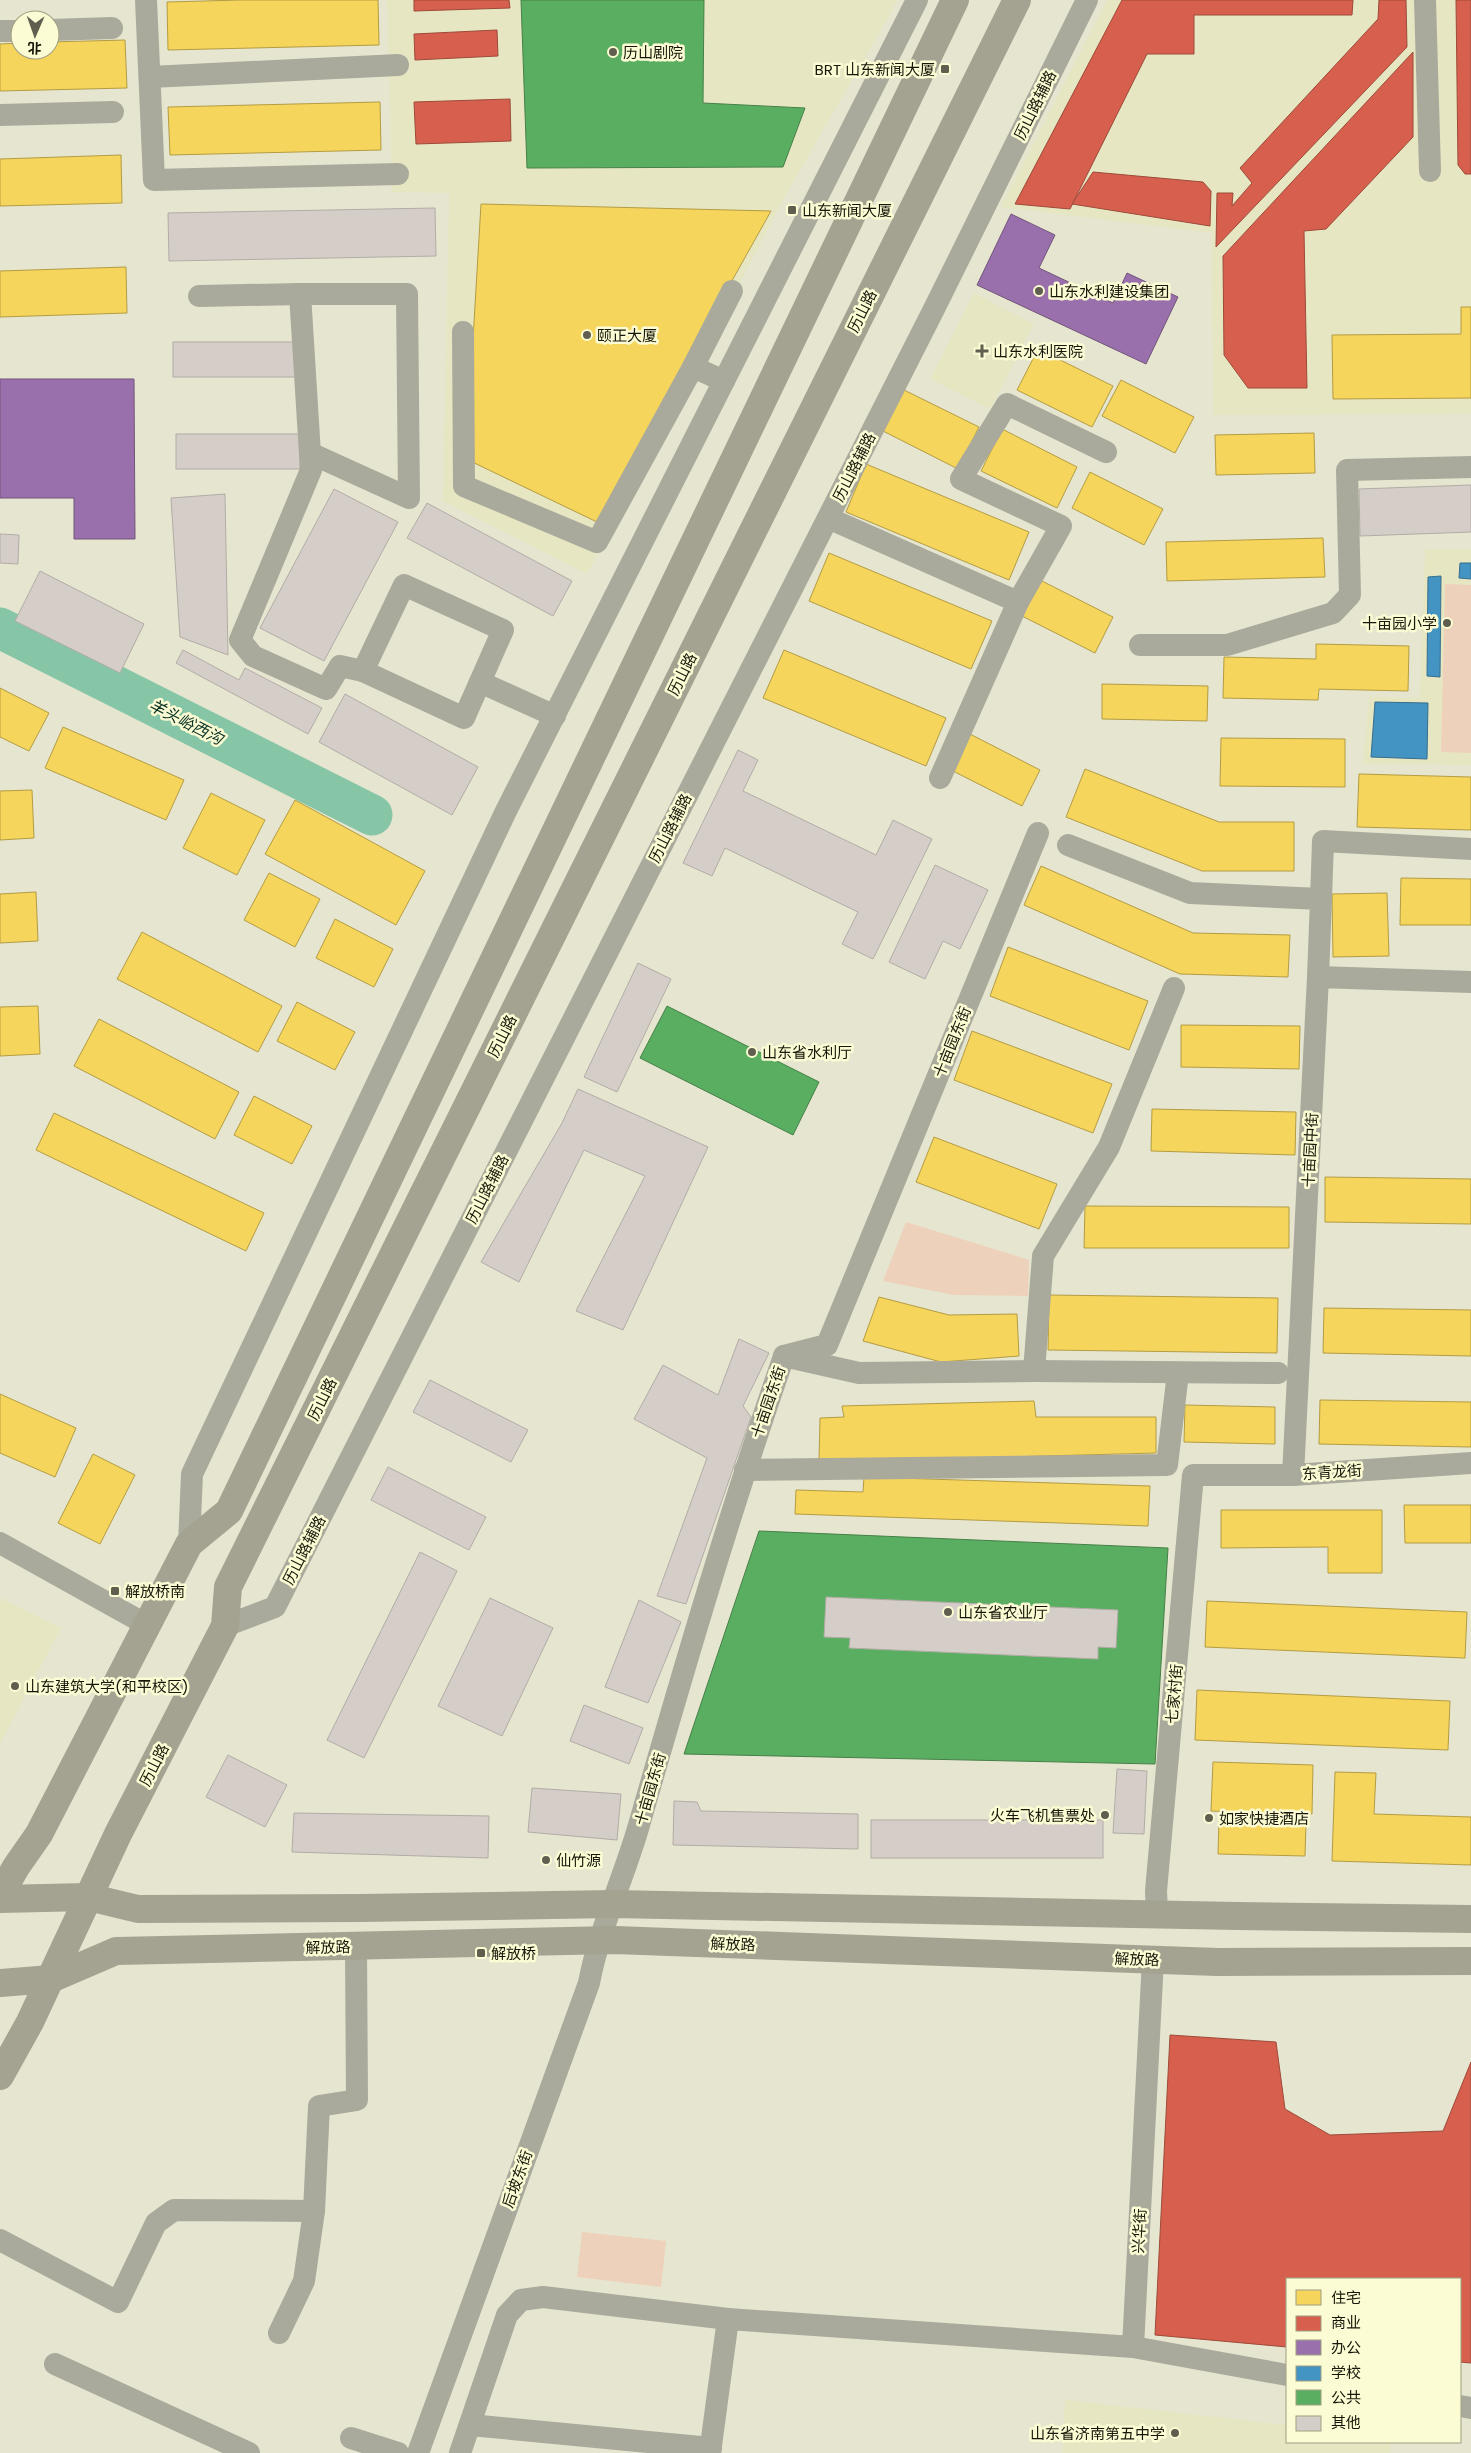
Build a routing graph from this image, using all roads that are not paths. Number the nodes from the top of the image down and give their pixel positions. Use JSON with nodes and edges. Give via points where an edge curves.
{"nodes":[{"id":1,"x":146,"y":0,"type":"edge"},
{"id":2,"x":917,"y":0,"type":"edge"},
{"id":3,"x":955,"y":0,"type":"edge"},
{"id":4,"x":1017,"y":0,"type":"edge"},
{"id":5,"x":1087,"y":0,"type":"edge"},
{"id":6,"x":1425,"y":0,"type":"edge"},
{"id":7,"x":112,"y":28,"type":"dead end"},
{"id":8,"x":60,"y":30,"type":"edge"},
{"id":9,"x":398,"y":65,"type":"dead end"},
{"id":10,"x":150,"y":77,"type":"junction"},
{"id":11,"x":113,"y":112,"type":"dead end"},
{"id":12,"x":0,"y":115,"type":"edge"},
{"id":13,"x":1430,"y":171,"type":"dead end"},
{"id":14,"x":398,"y":174,"type":"dead end"},
{"id":15,"x":732,"y":291,"type":"dead end"},
{"id":16,"x":300,"y":294,"type":"junction"},
{"id":17,"x":199,"y":296,"type":"dead end"},
{"id":18,"x":463,"y":332,"type":"dead end"},
{"id":19,"x":693,"y":367,"type":"junction"},
{"id":20,"x":724,"y":381,"type":"junction"},
{"id":21,"x":1106,"y":452,"type":"dead end"},
{"id":22,"x":310,"y":453,"type":"junction"},
{"id":23,"x":1471,"y":467,"type":"edge"},
{"id":24,"x":828,"y":518,"type":"junction"},
{"id":25,"x":1018,"y":602,"type":"junction"},
{"id":26,"x":1140,"y":645,"type":"dead end"},
{"id":27,"x":363,"y":671,"type":"junction"},
{"id":28,"x":480,"y":682,"type":"junction"},
{"id":29,"x":555,"y":716,"type":"junction"},
{"id":30,"x":940,"y":778,"type":"dead end"},
{"id":31,"x":1038,"y":834,"type":"dead end"},
{"id":32,"x":1068,"y":845,"type":"dead end"},
{"id":33,"x":1471,"y":849,"type":"edge"},
{"id":34,"x":1321,"y":899,"type":"junction"},
{"id":35,"x":1318,"y":977,"type":"junction"},
{"id":36,"x":1471,"y":982,"type":"edge"},
{"id":37,"x":1174,"y":988,"type":"dead end"},
{"id":38,"x":784,"y":1356,"type":"junction"},
{"id":39,"x":1034,"y":1371,"type":"junction"},
{"id":40,"x":1178,"y":1373,"type":"junction"},
{"id":41,"x":1278,"y":1373,"type":"dead end"},
{"id":42,"x":1471,"y":1463,"type":"edge"},
{"id":43,"x":745,"y":1470,"type":"junction"},
{"id":44,"x":1293,"y":1474,"type":"junction"},
{"id":45,"x":1193,"y":1475,"type":"joint"},
{"id":46,"x":0,"y":1543,"type":"edge"},
{"id":47,"x":189,"y":1544,"type":"junction"},
{"id":48,"x":147,"y":1625,"type":"junction"},
{"id":49,"x":225,"y":1626,"type":"junction"},
{"id":50,"x":0,"y":1897,"type":"edge"},
{"id":51,"x":88,"y":1897,"type":"junction"},
{"id":52,"x":613,"y":1904,"type":"junction"},
{"id":53,"x":1156,"y":1914,"type":"junction"},
{"id":54,"x":1471,"y":1919,"type":"edge"},
{"id":55,"x":599,"y":1940,"type":"junction"},
{"id":56,"x":356,"y":1947,"type":"junction"},
{"id":57,"x":1154,"y":1959,"type":"junction"},
{"id":58,"x":1471,"y":1961,"type":"edge"},
{"id":59,"x":51,"y":1980,"type":"junction"},
{"id":60,"x":0,"y":1983,"type":"edge"},
{"id":61,"x":0,"y":2076,"type":"edge"},
{"id":62,"x":314,"y":2210,"type":"junction"},
{"id":63,"x":0,"y":2240,"type":"edge"},
{"id":64,"x":728,"y":2319,"type":"junction"},
{"id":65,"x":279,"y":2334,"type":"dead end"},
{"id":66,"x":1133,"y":2347,"type":"junction"},
{"id":67,"x":56,"y":2364,"type":"dead end"},
{"id":68,"x":1286,"y":2375,"type":"edge"},
{"id":69,"x":470,"y":2425,"type":"junction"},
{"id":70,"x":351,"y":2438,"type":"dead end"},
{"id":71,"x":711,"y":2451,"type":"edge"},
{"id":72,"x":248,"y":2453,"type":"edge"},
{"id":73,"x":398,"y":2453,"type":"edge"},
{"id":74,"x":418,"y":2453,"type":"edge"},
{"id":75,"x":460,"y":2453,"type":"edge"}],
"edges":[{"from":1,"to":10,"type":"street"},
{"from":2,"to":20,"type":"street"},
{"from":3,"to":47,"type":"main road","via":[[229,1511]]},
{"from":4,"to":49,"type":"main road","name":"历山路","via":[[228,1587]]},
{"from":5,"to":24,"type":"street","name":"历山路辅路"},
{"from":6,"to":13,"type":"street"},
{"from":7,"to":8,"type":"street"},
{"from":9,"to":10,"type":"street"},
{"from":10,"to":14,"type":"street","via":[[154,180]]},
{"from":11,"to":12,"type":"street"},
{"from":15,"to":19,"type":"street"},
{"from":16,"to":17,"type":"street"},
{"from":16,"to":22,"type":"street"},
{"from":16,"to":22,"type":"street","via":[[407,294],[410,498]]},
{"from":18,"to":19,"type":"street","via":[[464,486],[597,542]]},
{"from":19,"to":20,"type":"street"},
{"from":20,"to":29,"type":"street"},
{"from":21,"to":25,"type":"street","via":[[1007,404],[961,480],[1061,526]]},
{"from":22,"to":27,"type":"street","via":[[311,470],[240,640],[253,656],[326,689],[340,666]]},
{"from":23,"to":26,"type":"street","via":[[1348,470],[1350,595],[1333,613],[1227,645]]},
{"from":24,"to":25,"type":"street"},
{"from":24,"to":49,"type":"street","name":"历山路辅路","via":[[275,1606]]},
{"from":25,"to":30,"type":"street"},
{"from":27,"to":28,"type":"street","via":[[464,718]]},
{"from":27,"to":28,"type":"street","via":[[404,584],[503,630]]},
{"from":28,"to":29,"type":"street"},
{"from":29,"to":47,"type":"street","via":[[506,811],[192,1474]]},
{"from":31,"to":38,"type":"street","name":"十亩园东街","via":[[827,1345]]},
{"from":32,"to":34,"type":"street","via":[[1190,893]]},
{"from":33,"to":34,"type":"street","via":[[1323,841]]},
{"from":34,"to":35,"type":"street"},
{"from":35,"to":36,"type":"street"},
{"from":35,"to":44,"type":"street","name":"十亩园中街"},
{"from":37,"to":39,"type":"street","via":[[1108,1147],[1043,1256]]},
{"from":38,"to":39,"type":"street","via":[[859,1373]]},
{"from":38,"to":43,"type":"street","name":"十亩园东街"},
{"from":39,"to":40,"type":"street"},
{"from":40,"to":41,"type":"street"},
{"from":40,"to":43,"type":"street","via":[[1167,1465]]},
{"from":42,"to":44,"type":"street","name":"东青龙街"},
{"from":43,"to":52,"type":"street","name":"十亩园东街","via":[[627,1867]]},
{"from":44,"to":45,"type":"street","name":"东青龙街"},
{"from":45,"to":53,"type":"street","name":"七家村街"},
{"from":46,"to":48,"type":"street"},
{"from":47,"to":48,"type":"main road"},
{"from":48,"to":50,"type":"main road","via":[[39,1834]]},
{"from":49,"to":51,"type":"main road","name":"历山路"},
{"from":50,"to":51,"type":"main road"},
{"from":51,"to":52,"type":"main road","via":[[138,1909]]},
{"from":51,"to":59,"type":"main road","name":"历山路"},
{"from":52,"to":53,"type":"main road"},
{"from":52,"to":55,"type":"street","name":"后坡东街"},
{"from":53,"to":54,"type":"main road"},
{"from":55,"to":56,"type":"main road","name":"解放路"},
{"from":55,"to":57,"type":"main road","name":"解放路"},
{"from":55,"to":74,"type":"street","name":"后坡东街","via":[[589,1983]]},
{"from":56,"to":59,"type":"main road","name":"解放路","via":[[116,1951]]},
{"from":56,"to":62,"type":"street","via":[[358,2100],[319,2106]]},
{"from":57,"to":58,"type":"main road","name":"解放路","via":[[1218,1962]]},
{"from":57,"to":66,"type":"street","name":"兴华街"},
{"from":59,"to":60,"type":"main road","name":"解放路"},
{"from":59,"to":61,"type":"main road","name":"历山路"},
{"from":62,"to":63,"type":"street","via":[[174,2210],[156,2223],[118,2302]]},
{"from":62,"to":65,"type":"street","via":[[304,2281]]},
{"from":64,"to":66,"type":"street"},
{"from":64,"to":69,"type":"street","via":[[543,2297],[521,2300],[507,2315]]},
{"from":64,"to":71,"type":"street"},
{"from":66,"to":68,"type":"street"},
{"from":67,"to":72,"type":"street"},
{"from":69,"to":71,"type":"street"},
{"from":69,"to":75,"type":"street"},
{"from":70,"to":73,"type":"street"}]}
